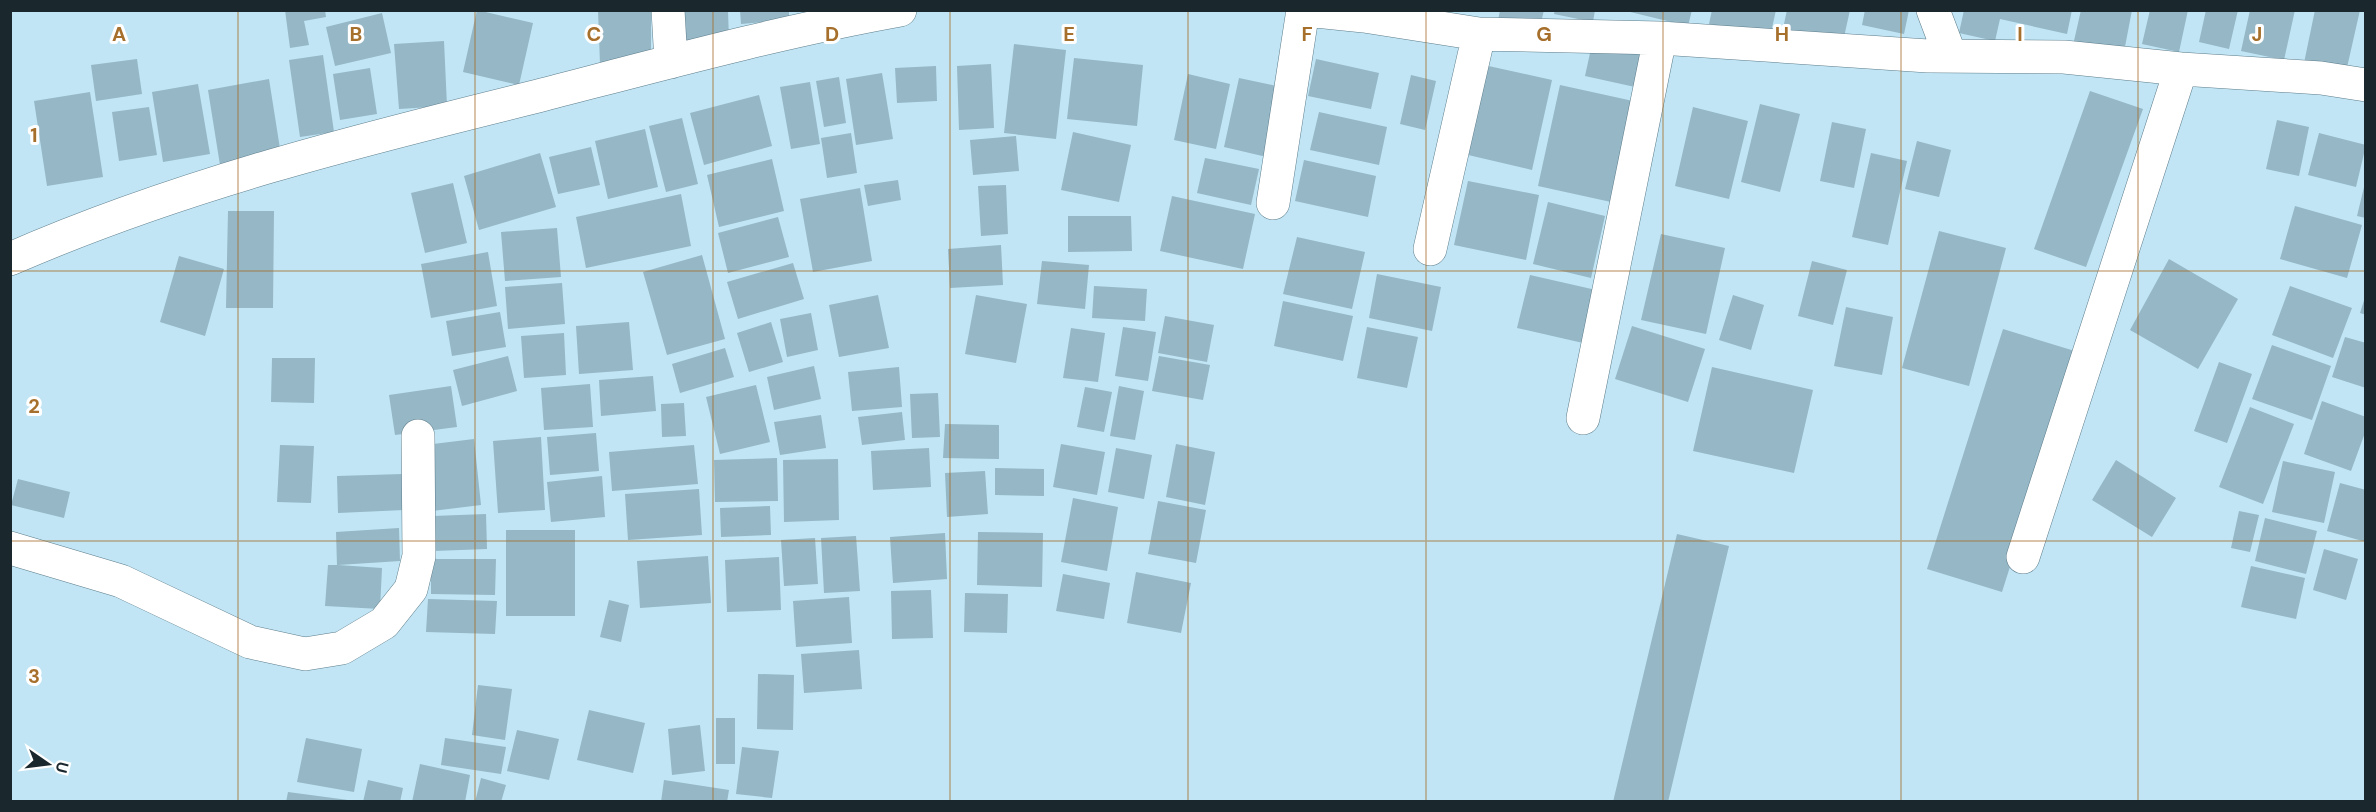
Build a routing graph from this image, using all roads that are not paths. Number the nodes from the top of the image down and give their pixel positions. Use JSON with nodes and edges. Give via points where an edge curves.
{"nodes":[{"id":1,"x":668,"y":10,"type":"edge"},
{"id":2,"x":900,"y":10,"type":"edge"},
{"id":3,"x":1304,"y":10,"type":"edge"},
{"id":4,"x":1933,"y":10,"type":"edge"},
{"id":5,"x":1479,"y":34,"type":"junction"},
{"id":6,"x":1660,"y":38,"type":"junction"},
{"id":7,"x":1950,"y":55,"type":"junction"},
{"id":8,"x":671,"y":62,"type":"junction"},
{"id":9,"x":2181,"y":69,"type":"junction"},
{"id":10,"x":2366,"y":85,"type":"edge"},
{"id":11,"x":1273,"y":203,"type":"dead end"},
{"id":12,"x":1430,"y":249,"type":"dead end"},
{"id":13,"x":10,"y":259,"type":"edge"},
{"id":14,"x":1582,"y":418,"type":"dead end"},
{"id":15,"x":418,"y":436,"type":"dead end"},
{"id":16,"x":10,"y":548,"type":"edge"},
{"id":17,"x":2023,"y":557,"type":"dead end"}],
"edges":[{"from":1,"to":8,"type":"street"},
{"from":2,"to":8,"type":"street"},
{"from":3,"to":5,"type":"street"},
{"from":3,"to":11,"type":"street"},
{"from":4,"to":7,"type":"street"},
{"from":5,"to":6,"type":"street"},
{"from":5,"to":12,"type":"street"},
{"from":6,"to":7,"type":"street"},
{"from":6,"to":14,"type":"street"},
{"from":7,"to":9,"type":"street","via":[[2064,57]]},
{"from":8,"to":13,"type":"street","via":[[276,163],[75,231]]},
{"from":9,"to":10,"type":"street","via":[[2321,78]]},
{"from":9,"to":17,"type":"street"},
{"from":15,"to":16,"type":"street","via":[[419,556],[411,589],[384,624],[342,648],[305,654],[250,642],[121,581]]}]}
